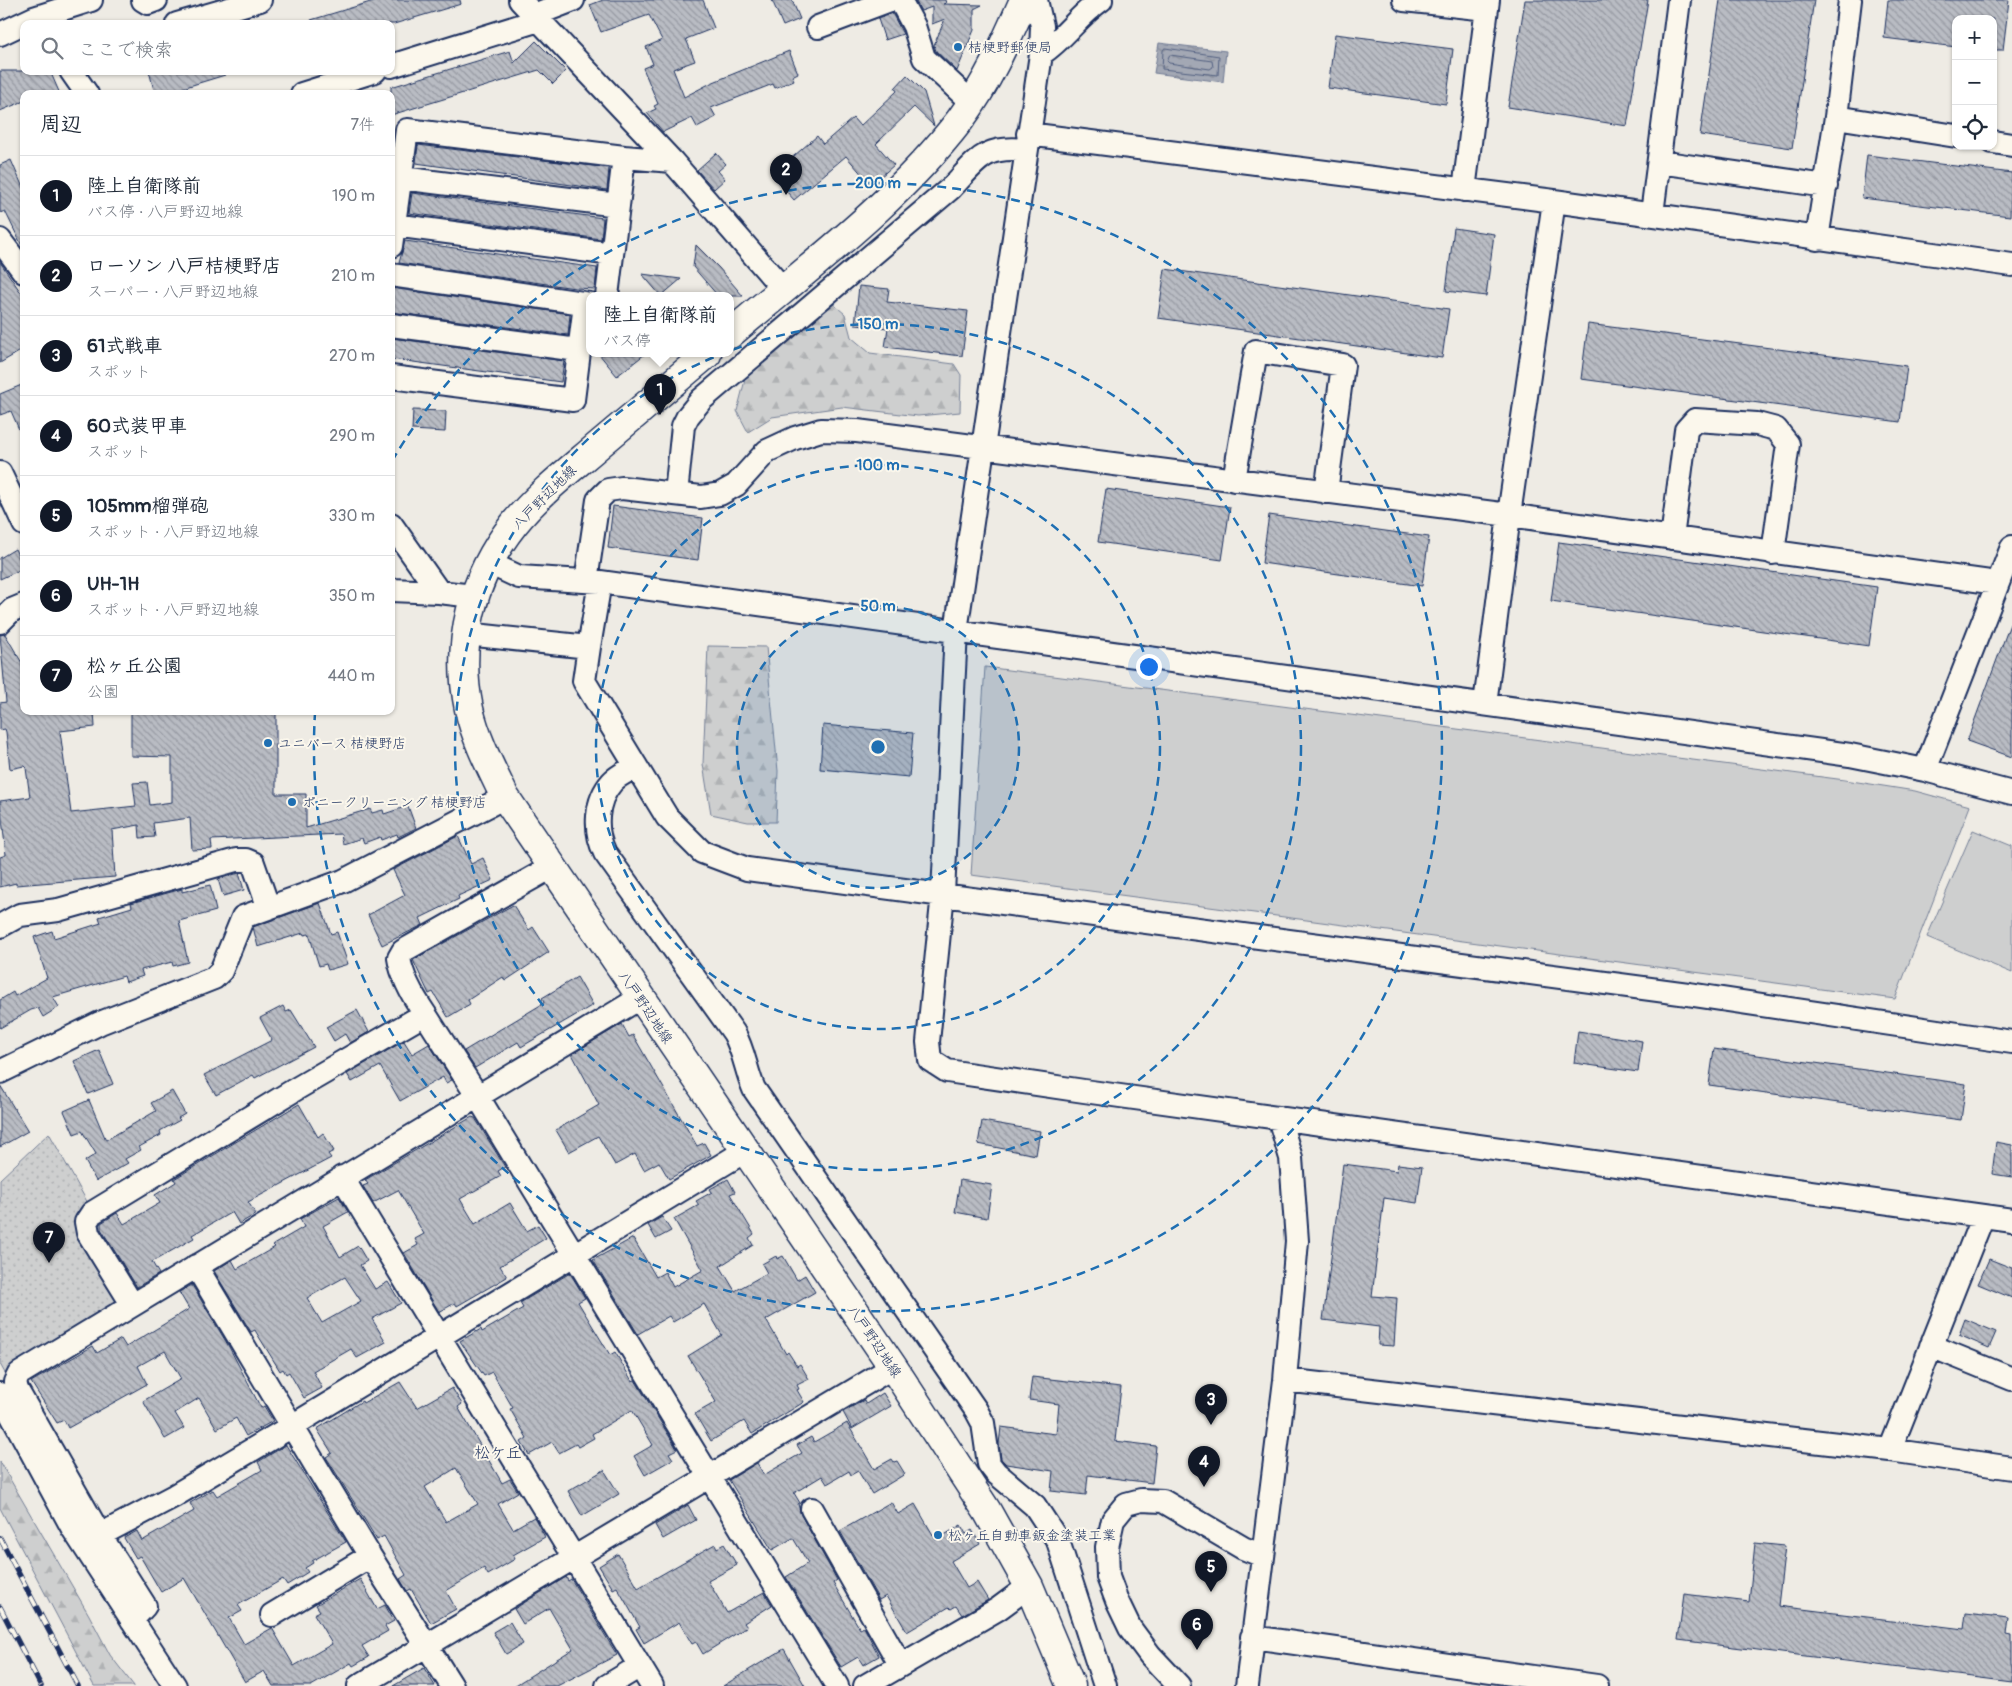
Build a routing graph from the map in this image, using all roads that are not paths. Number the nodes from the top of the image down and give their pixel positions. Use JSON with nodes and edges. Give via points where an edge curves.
{"nodes":[{"id":1,"x":91,"y":0,"type":"edge"},
{"id":2,"x":143,"y":0,"type":"edge"},
{"id":3,"x":156,"y":0,"type":"edge"},
{"id":4,"x":260,"y":0,"type":"edge"},
{"id":5,"x":573,"y":0,"type":"edge"},
{"id":6,"x":890,"y":0,"type":"edge"},
{"id":7,"x":900,"y":0,"type":"edge"},
{"id":8,"x":1024,"y":0,"type":"edge"},
{"id":9,"x":1036,"y":0,"type":"edge"},
{"id":10,"x":1101,"y":0,"type":"edge"},
{"id":11,"x":1404,"y":0,"type":"edge"},
{"id":12,"x":1679,"y":0,"type":"edge"},
{"id":13,"x":1850,"y":0,"type":"edge"},
{"id":14,"x":1488,"y":4,"type":"edge"},
{"id":15,"x":531,"y":12,"type":"edge"},
{"id":16,"x":39,"y":20,"type":"edge"},
{"id":17,"x":191,"y":20,"type":"edge"},
{"id":18,"x":818,"y":26,"type":"dead end"},
{"id":19,"x":20,"y":27,"type":"edge"},
{"id":20,"x":0,"y":34,"type":"edge"},
{"id":21,"x":1041,"y":54,"type":"junction"},
{"id":22,"x":395,"y":64,"type":"edge"},
{"id":23,"x":362,"y":75,"type":"edge"},
{"id":24,"x":315,"y":90,"type":"edge"},
{"id":25,"x":971,"y":102,"type":"junction"},
{"id":26,"x":1836,"y":117,"type":"junction"},
{"id":27,"x":1952,"y":135,"type":"edge"},
{"id":28,"x":1027,"y":142,"type":"junction"},
{"id":29,"x":1997,"y":142,"type":"edge"},
{"id":30,"x":2012,"y":144,"type":"edge"},
{"id":31,"x":624,"y":157,"type":"junction"},
{"id":32,"x":672,"y":161,"type":"junction"},
{"id":33,"x":1659,"y":162,"type":"junction"},
{"id":34,"x":400,"y":178,"type":"junction"},
{"id":35,"x":1826,"y":186,"type":"junction"},
{"id":36,"x":1464,"y":190,"type":"junction"},
{"id":37,"x":1554,"y":201,"type":"junction"},
{"id":38,"x":618,"y":205,"type":"junction"},
{"id":39,"x":1652,"y":214,"type":"junction"},
{"id":40,"x":395,"y":219,"type":"edge"},
{"id":41,"x":395,"y":235,"type":"edge"},
{"id":42,"x":1817,"y":239,"type":"junction"},
{"id":43,"x":0,"y":240,"type":"edge"},
{"id":44,"x":612,"y":254,"type":"junction"},
{"id":45,"x":2012,"y":266,"type":"edge"},
{"id":46,"x":20,"y":267,"type":"edge"},
{"id":47,"x":395,"y":276,"type":"edge"},
{"id":48,"x":783,"y":289,"type":"junction"},
{"id":49,"x":607,"y":292,"type":"edge"},
{"id":50,"x":586,"y":305,"type":"edge"},
{"id":51,"x":586,"y":310,"type":"edge"},
{"id":52,"x":395,"y":326,"type":"edge"},
{"id":53,"x":734,"y":331,"type":"edge"},
{"id":54,"x":578,"y":350,"type":"junction"},
{"id":55,"x":703,"y":357,"type":"edge"},
{"id":56,"x":395,"y":378,"type":"edge"},
{"id":57,"x":983,"y":448,"type":"junction"},
{"id":58,"x":1234,"y":480,"type":"junction"},
{"id":59,"x":3,"y":486,"type":"edge"},
{"id":60,"x":1326,"y":492,"type":"junction"},
{"id":61,"x":676,"y":494,"type":"junction"},
{"id":62,"x":1509,"y":516,"type":"junction"},
{"id":63,"x":20,"y":517,"type":"edge"},
{"id":64,"x":395,"y":530,"type":"edge"},
{"id":65,"x":1672,"y":538,"type":"junction"},
{"id":66,"x":2012,"y":547,"type":"edge"},
{"id":67,"x":1772,"y":553,"type":"junction"},
{"id":68,"x":489,"y":563,"type":"junction"},
{"id":69,"x":593,"y":581,"type":"junction"},
{"id":70,"x":1998,"y":583,"type":"junction"},
{"id":71,"x":395,"y":590,"type":"edge"},
{"id":72,"x":439,"y":592,"type":"junction"},
{"id":73,"x":473,"y":596,"type":"junction"},
{"id":74,"x":20,"y":607,"type":"edge"},
{"id":75,"x":0,"y":622,"type":"edge"},
{"id":76,"x":956,"y":631,"type":"junction"},
{"id":77,"x":466,"y":634,"type":"junction"},
{"id":78,"x":589,"y":647,"type":"junction"},
{"id":79,"x":1485,"y":704,"type":"junction"},
{"id":80,"x":636,"y":766,"type":"junction"},
{"id":81,"x":1925,"y":770,"type":"junction"},
{"id":82,"x":2012,"y":793,"type":"edge"},
{"id":83,"x":505,"y":796,"type":"junction"},
{"id":84,"x":552,"y":867,"type":"junction"},
{"id":85,"x":943,"y":893,"type":"junction"},
{"id":86,"x":268,"y":906,"type":"junction"},
{"id":87,"x":0,"y":926,"type":"edge"},
{"id":88,"x":640,"y":998,"type":"junction"},
{"id":89,"x":425,"y":1014,"type":"junction"},
{"id":90,"x":2012,"y":1042,"type":"edge"},
{"id":91,"x":0,"y":1072,"type":"edge"},
{"id":92,"x":478,"y":1097,"type":"junction"},
{"id":93,"x":1279,"y":1118,"type":"junction"},
{"id":94,"x":745,"y":1151,"type":"junction"},
{"id":95,"x":342,"y":1177,"type":"junction"},
{"id":96,"x":1983,"y":1216,"type":"junction"},
{"id":97,"x":2012,"y":1220,"type":"edge"},
{"id":98,"x":573,"y":1254,"type":"junction"},
{"id":99,"x":196,"y":1266,"type":"junction"},
{"id":100,"x":132,"y":1304,"type":"junction"},
{"id":101,"x":438,"y":1336,"type":"junction"},
{"id":102,"x":1931,"y":1346,"type":"junction"},
{"id":103,"x":893,"y":1367,"type":"junction"},
{"id":104,"x":2012,"y":1379,"type":"edge"},
{"id":105,"x":1285,"y":1380,"type":"junction"},
{"id":106,"x":0,"y":1394,"type":"edge"},
{"id":107,"x":292,"y":1426,"type":"junction"},
{"id":108,"x":1890,"y":1450,"type":"junction"},
{"id":109,"x":2012,"y":1468,"type":"edge"},
{"id":110,"x":710,"y":1476,"type":"junction"},
{"id":111,"x":812,"y":1509,"type":"dead end"},
{"id":112,"x":100,"y":1534,"type":"junction"},
{"id":113,"x":370,"y":1556,"type":"junction"},
{"id":114,"x":1263,"y":1556,"type":"junction"},
{"id":115,"x":574,"y":1557,"type":"junction"},
{"id":116,"x":1029,"y":1586,"type":"junction"},
{"id":117,"x":272,"y":1615,"type":"dead end"},
{"id":118,"x":132,"y":1620,"type":"junction"},
{"id":119,"x":1252,"y":1637,"type":"junction"},
{"id":120,"x":427,"y":1644,"type":"junction"},
{"id":121,"x":900,"y":1664,"type":"junction"},
{"id":122,"x":640,"y":1666,"type":"junction"},
{"id":123,"x":175,"y":1686,"type":"edge"},
{"id":124,"x":359,"y":1686,"type":"edge"},
{"id":125,"x":452,"y":1686,"type":"edge"},
{"id":126,"x":607,"y":1686,"type":"edge"},
{"id":127,"x":652,"y":1686,"type":"edge"},
{"id":128,"x":837,"y":1686,"type":"edge"},
{"id":129,"x":865,"y":1686,"type":"edge"},
{"id":130,"x":1071,"y":1686,"type":"edge"},
{"id":131,"x":1105,"y":1686,"type":"edge"},
{"id":132,"x":1179,"y":1686,"type":"edge"},
{"id":133,"x":1247,"y":1686,"type":"edge"},
{"id":134,"x":1597,"y":1686,"type":"edge"}],
"edges":[{"from":1,"to":16,"type":"street"},
{"from":2,"to":3,"type":"street","via":[[148,3]]},
{"from":4,"to":17,"type":"street"},
{"from":5,"to":15,"type":"street"},
{"from":6,"to":18,"type":"street"},
{"from":7,"to":25,"type":"street","via":[[914,26],[924,58]]},
{"from":8,"to":25,"type":"main road","via":[[1001,50]]},
{"from":9,"to":21,"type":"street","via":[[1042,26]]},
{"from":10,"to":21,"type":"street","via":[[1086,11],[1057,43]]},
{"from":11,"to":14,"type":"street"},
{"from":12,"to":33,"type":"street"},
{"from":13,"to":26,"type":"street"},
{"from":14,"to":36,"type":"street"},
{"from":15,"to":22,"type":"street"},
{"from":15,"to":32,"type":"street"},
{"from":19,"to":20,"type":"street"},
{"from":21,"to":28,"type":"street"},
{"from":23,"to":24,"type":"street"},
{"from":25,"to":48,"type":"main road","via":[[903,186]]},
{"from":26,"to":27,"type":"street"},
{"from":26,"to":35,"type":"street"},
{"from":28,"to":36,"type":"street"},
{"from":28,"to":57,"type":"street"},
{"from":28,"to":61,"type":"street","via":[[986,153],[951,188],[701,400],[683,426]]},
{"from":29,"to":30,"type":"street"},
{"from":31,"to":32,"type":"street"},
{"from":31,"to":34,"type":"street","via":[[407,130]]},
{"from":31,"to":38,"type":"street"},
{"from":32,"to":48,"type":"street"},
{"from":33,"to":35,"type":"street"},
{"from":33,"to":39,"type":"street"},
{"from":34,"to":38,"type":"street"},
{"from":34,"to":40,"type":"street"},
{"from":35,"to":42,"type":"street"},
{"from":36,"to":37,"type":"street"},
{"from":37,"to":39,"type":"street"},
{"from":37,"to":62,"type":"street"},
{"from":38,"to":44,"type":"street"},
{"from":39,"to":42,"type":"street"},
{"from":41,"to":44,"type":"street"},
{"from":42,"to":45,"type":"street"},
{"from":43,"to":46,"type":"street"},
{"from":44,"to":49,"type":"street"},
{"from":47,"to":50,"type":"street"},
{"from":48,"to":53,"type":"main road"},
{"from":51,"to":54,"type":"street"},
{"from":52,"to":54,"type":"street"},
{"from":54,"to":56,"type":"street","via":[[573,400]]},
{"from":55,"to":68,"type":"main road","name":"八戸野辺地線","via":[[551,486],[514,524]]},
{"from":57,"to":58,"type":"street"},
{"from":57,"to":61,"type":"street","via":[[857,431],[821,430],[767,451],[736,485],[720,494],[701,497]]},
{"from":57,"to":76,"type":"street"},
{"from":58,"to":60,"type":"street"},
{"from":58,"to":60,"type":"street","via":[[1256,351],[1343,365]]},
{"from":59,"to":63,"type":"street"},
{"from":60,"to":62,"type":"street"},
{"from":61,"to":69,"type":"street","via":[[622,488],[608,490],[598,500]]},
{"from":62,"to":65,"type":"street"},
{"from":62,"to":79,"type":"street"},
{"from":64,"to":72,"type":"street"},
{"from":65,"to":67,"type":"street"},
{"from":65,"to":67,"type":"street","via":[[1686,430],[1696,420],[1757,424],[1776,429],[1788,444]]},
{"from":66,"to":70,"type":"street"},
{"from":67,"to":70,"type":"street"},
{"from":68,"to":69,"type":"street","via":[[519,577]]},
{"from":68,"to":73,"type":"main road","name":"八戸野辺地線"},
{"from":69,"to":76,"type":"street"},
{"from":69,"to":78,"type":"street"},
{"from":70,"to":81,"type":"street"},
{"from":71,"to":72,"type":"street"},
{"from":72,"to":73,"type":"street"},
{"from":73,"to":77,"type":"main road","name":"八戸野辺地線"},
{"from":74,"to":75,"type":"street"},
{"from":76,"to":79,"type":"street"},
{"from":76,"to":85,"type":"street"},
{"from":77,"to":78,"type":"street"},
{"from":77,"to":83,"type":"main road","name":"八戸野辺地線","via":[[465,674],[469,709],[482,752]]},
{"from":78,"to":80,"type":"street","via":[[584,681]]},
{"from":79,"to":81,"type":"street","via":[[1850,755]]},
{"from":80,"to":85,"type":"street","via":[[667,816],[702,852],[747,868]]},
{"from":80,"to":131,"type":"street","via":[[613,781],[605,794],[599,809],[598,840],[742,1046],[754,1089],[976,1410],[983,1423],[989,1464],[1035,1506],[1048,1523],[1064,1557]]},
{"from":81,"to":82,"type":"street"},
{"from":83,"to":84,"type":"main road","name":"八戸野辺地線"},
{"from":83,"to":86,"type":"street","via":[[343,881]]},
{"from":84,"to":88,"type":"main road","name":"八戸野辺地線"},
{"from":84,"to":89,"type":"street","via":[[403,951],[399,958],[400,967]]},
{"from":85,"to":90,"type":"street","via":[[1678,992]]},
{"from":85,"to":93,"type":"street","via":[[928,1042],[930,1060],[948,1071]]},
{"from":86,"to":87,"type":"street","via":[[253,864],[236,860],[58,910],[20,915]]},
{"from":86,"to":91,"type":"street","via":[[243,917],[221,972],[214,978],[100,1023]]},
{"from":88,"to":92,"type":"street"},
{"from":88,"to":94,"type":"main road","name":"八戸野辺地線"},
{"from":89,"to":92,"type":"street"},
{"from":89,"to":100,"type":"street","via":[[92,1213],[86,1222],[88,1233]]},
{"from":92,"to":95,"type":"street"},
{"from":92,"to":98,"type":"street"},
{"from":93,"to":96,"type":"street"},
{"from":93,"to":105,"type":"street","via":[[1291,1158],[1297,1241]]},
{"from":94,"to":98,"type":"street"},
{"from":94,"to":103,"type":"main road","name":"八戸野辺地線"},
{"from":95,"to":99,"type":"street"},
{"from":95,"to":101,"type":"street"},
{"from":96,"to":97,"type":"street"},
{"from":96,"to":102,"type":"street"},
{"from":98,"to":101,"type":"street"},
{"from":98,"to":110,"type":"street"},
{"from":99,"to":100,"type":"street"},
{"from":99,"to":107,"type":"street"},
{"from":100,"to":112,"type":"street","via":[[28,1366],[15,1382]]},
{"from":101,"to":107,"type":"street"},
{"from":101,"to":115,"type":"street"},
{"from":102,"to":104,"type":"street"},
{"from":102,"to":108,"type":"street"},
{"from":103,"to":110,"type":"street"},
{"from":103,"to":116,"type":"main road","name":"八戸野辺地線","via":[[987,1511]]},
{"from":105,"to":108,"type":"street"},
{"from":105,"to":114,"type":"street"},
{"from":106,"to":118,"type":"street","via":[[73,1529]]},
{"from":107,"to":112,"type":"street","via":[[174,1496]]},
{"from":107,"to":113,"type":"street"},
{"from":108,"to":109,"type":"street"},
{"from":110,"to":115,"type":"street"},
{"from":110,"to":128,"type":"street"},
{"from":111,"to":121,"type":"street"},
{"from":112,"to":118,"type":"street","via":[[145,1606]]},
{"from":113,"to":117,"type":"street"},
{"from":113,"to":120,"type":"street"},
{"from":114,"to":119,"type":"street"},
{"from":114,"to":132,"type":"street","via":[[1242,1548],[1163,1501],[1141,1500],[1126,1504],[1113,1520],[1107,1547],[1108,1577],[1117,1601],[1130,1628]]},
{"from":115,"to":120,"type":"street"},
{"from":115,"to":122,"type":"street"},
{"from":116,"to":121,"type":"street","via":[[998,1609]]},
{"from":116,"to":130,"type":"main road","name":"八戸野辺地線"},
{"from":118,"to":123,"type":"street"},
{"from":119,"to":133,"type":"street"},
{"from":119,"to":134,"type":"street"},
{"from":120,"to":124,"type":"street"},
{"from":120,"to":125,"type":"street"},
{"from":121,"to":129,"type":"street"},
{"from":122,"to":126,"type":"street"},
{"from":122,"to":127,"type":"street"}]}
